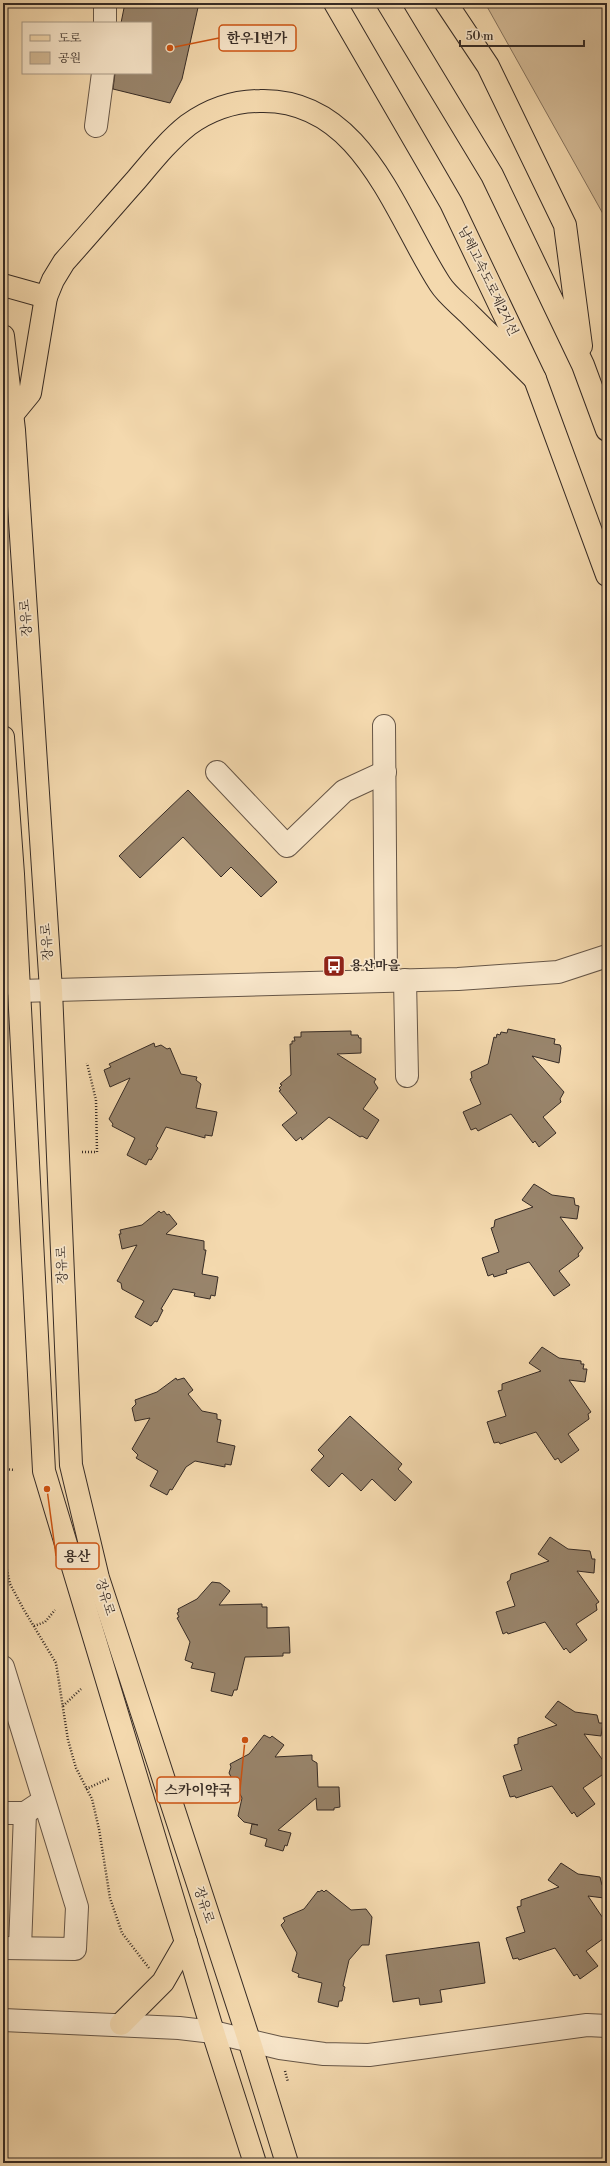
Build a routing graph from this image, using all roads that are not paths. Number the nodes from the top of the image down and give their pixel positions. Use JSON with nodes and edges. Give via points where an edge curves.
{"nodes":[{"id":1,"x":105,"y":3,"type":"edge"},
{"id":2,"x":335,"y":3,"type":"edge"},
{"id":3,"x":388,"y":3,"type":"edge"},
{"id":4,"x":446,"y":3,"type":"edge"},
{"id":5,"x":105,"y":22,"type":"edge"},
{"id":6,"x":103,"y":74,"type":"edge"},
{"id":7,"x":96,"y":126,"type":"dead end"},
{"id":8,"x":3,"y":285,"type":"edge"},
{"id":9,"x":46,"y":297,"type":"junction"},
{"id":10,"x":3,"y":336,"type":"edge"},
{"id":11,"x":583,"y":365,"type":"junction"},
{"id":12,"x":535,"y":379,"type":"junction"},
{"id":13,"x":12,"y":415,"type":"junction"},
{"id":14,"x":607,"y":430,"type":"edge"},
{"id":15,"x":607,"y":574,"type":"edge"},
{"id":16,"x":384,"y":726,"type":"dead end"},
{"id":17,"x":3,"y":737,"type":"edge"},
{"id":18,"x":217,"y":772,"type":"dead end"},
{"id":19,"x":385,"y":772,"type":"junction"},
{"id":20,"x":607,"y":956,"type":"edge"},
{"id":21,"x":395,"y":980,"type":"junction"},
{"id":22,"x":51,"y":990,"type":"junction"},
{"id":23,"x":19,"y":991,"type":"junction"},
{"id":24,"x":407,"y":1076,"type":"dead end"},
{"id":25,"x":3,"y":1667,"type":"edge"},
{"id":26,"x":44,"y":1800,"type":"junction"},
{"id":27,"x":3,"y":1813,"type":"edge"},
{"id":28,"x":25,"y":1813,"type":"junction"},
{"id":29,"x":186,"y":1942,"type":"junction"},
{"id":30,"x":12,"y":1948,"type":"edge"},
{"id":31,"x":3,"y":2020,"type":"edge"},
{"id":32,"x":121,"y":2024,"type":"junction"},
{"id":33,"x":607,"y":2026,"type":"edge"},
{"id":34,"x":213,"y":2032,"type":"junction"},
{"id":35,"x":250,"y":2040,"type":"junction"},
{"id":36,"x":256,"y":2163,"type":"edge"},
{"id":37,"x":287,"y":2163,"type":"edge"}],
"edges":[{"from":1,"to":5,"type":"street"},
{"from":2,"to":12,"type":"main road","name":"남해고속도로제2지선","via":[[451,203]]},
{"from":3,"to":11,"type":"main road","via":[[492,175]]},
{"from":4,"to":11,"type":"main road","via":[[488,66],[566,225]]},
{"from":6,"to":7,"type":"street"},
{"from":8,"to":9,"type":"main road"},
{"from":9,"to":12,"type":"main road","via":[[64,262],[168,143],[189,125],[215,110],[236,103],[270,100],[299,106],[325,118],[345,133],[363,153],[379,178],[441,286]]},
{"from":9,"to":13,"type":"main road","via":[[30,393]]},
{"from":10,"to":13,"type":"main road","name":"장유로"},
{"from":11,"to":14,"type":"main road"},
{"from":12,"to":15,"type":"main road","name":"남해고속도로제2지선"},
{"from":13,"to":22,"type":"main road","name":"장유로"},
{"from":16,"to":19,"type":"street"},
{"from":17,"to":23,"type":"main road","name":"장유로"},
{"from":18,"to":19,"type":"street","via":[[287,846],[344,791]]},
{"from":19,"to":21,"type":"street"},
{"from":20,"to":21,"type":"street","via":[[558,972],[458,979]]},
{"from":21,"to":22,"type":"street"},
{"from":21,"to":24,"type":"street"},
{"from":22,"to":23,"type":"street"},
{"from":22,"to":35,"type":"main road","name":"장유로","via":[[71,1465],[98,1578]]},
{"from":23,"to":29,"type":"main road","name":"장유로","via":[[44,1471]]},
{"from":25,"to":26,"type":"street"},
{"from":26,"to":28,"type":"street"},
{"from":26,"to":30,"type":"street","via":[[77,1907],[75,1949]]},
{"from":27,"to":28,"type":"street"},
{"from":28,"to":30,"type":"street"},
{"from":29,"to":32,"type":"main road","via":[[163,1982]]},
{"from":29,"to":34,"type":"main road","name":"장유로"},
{"from":31,"to":32,"type":"street"},
{"from":32,"to":34,"type":"street"},
{"from":33,"to":35,"type":"street","via":[[587,2025],[369,2055],[324,2054],[280,2048]]},
{"from":34,"to":35,"type":"street"},
{"from":34,"to":36,"type":"main road","name":"장유로"},
{"from":35,"to":37,"type":"main road","name":"장유로"}]}
